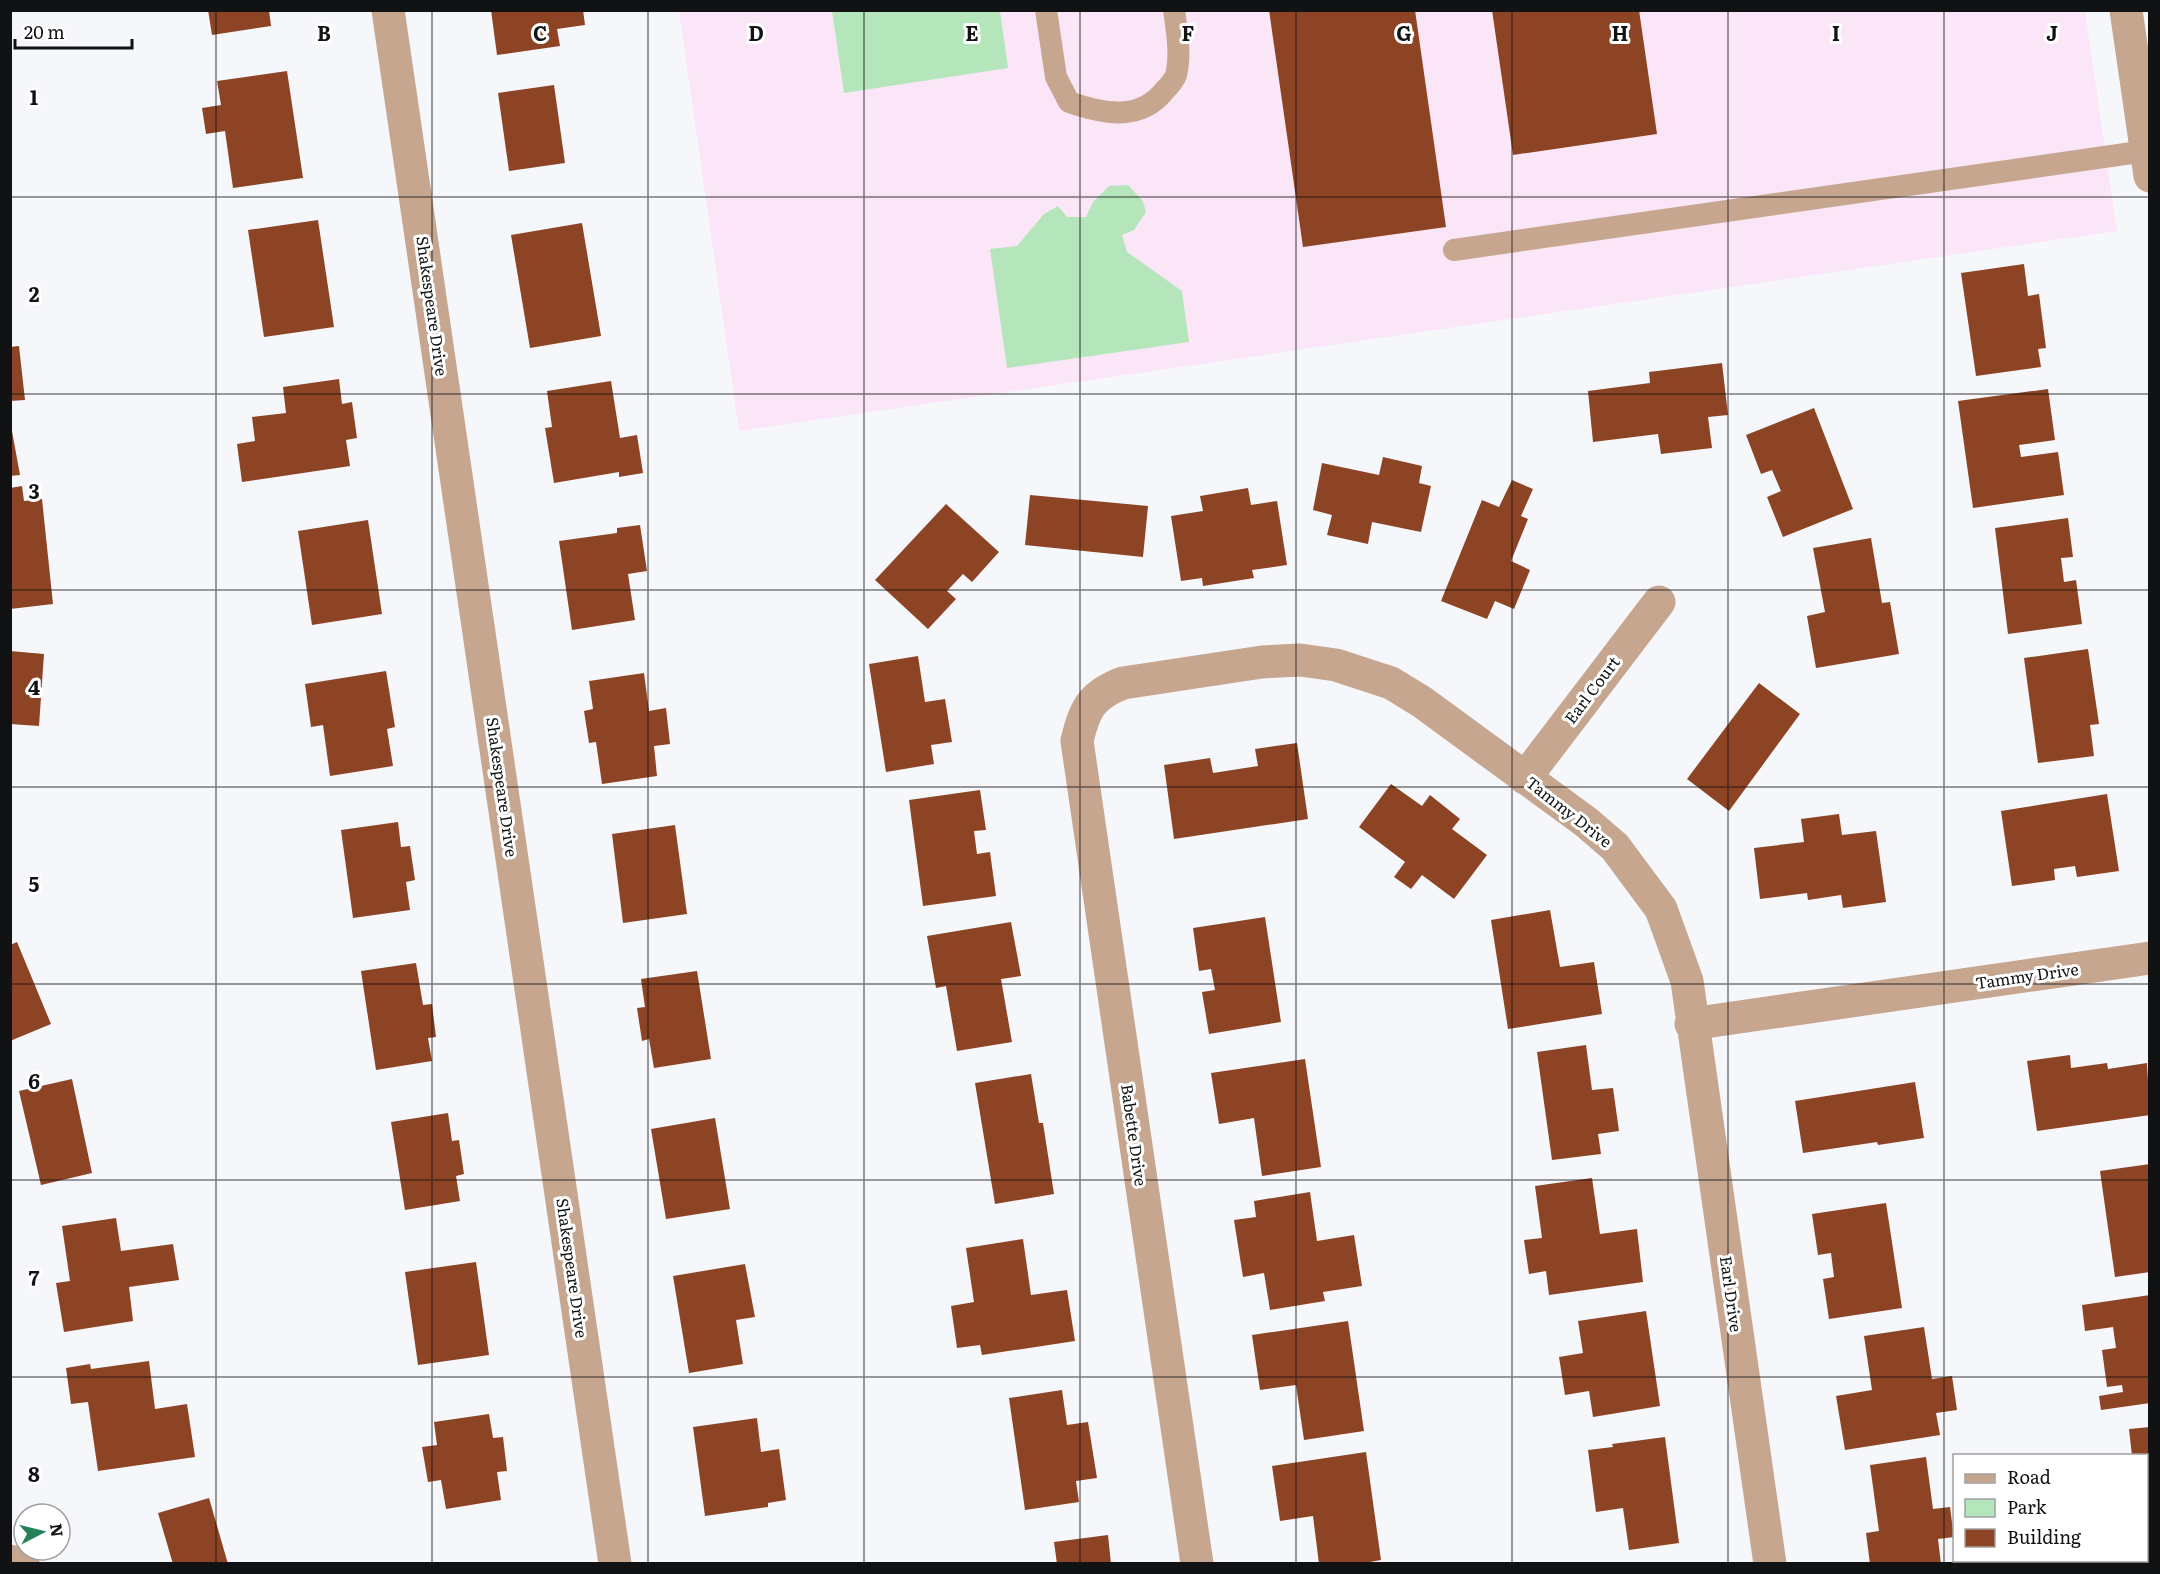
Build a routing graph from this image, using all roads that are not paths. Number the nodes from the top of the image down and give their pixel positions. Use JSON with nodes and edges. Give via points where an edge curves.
{"nodes":[{"id":1,"x":388,"y":10,"type":"edge"},
{"id":2,"x":1046,"y":10,"type":"edge"},
{"id":3,"x":1174,"y":10,"type":"edge"},
{"id":4,"x":2126,"y":10,"type":"edge"},
{"id":5,"x":2148,"y":163,"type":"edge"},
{"id":6,"x":1454,"y":250,"type":"dead end"},
{"id":7,"x":1659,"y":602,"type":"dead end"},
{"id":8,"x":1088,"y":708,"type":"joint"},
{"id":9,"x":1525,"y":778,"type":"junction"},
{"id":10,"x":2150,"y":958,"type":"edge"},
{"id":11,"x":1691,"y":1024,"type":"junction"},
{"id":12,"x":10,"y":1561,"type":"edge"},
{"id":13,"x":23,"y":1563,"type":"edge"},
{"id":14,"x":615,"y":1563,"type":"edge"},
{"id":15,"x":1197,"y":1563,"type":"edge"},
{"id":16,"x":1770,"y":1563,"type":"edge"}],
"edges":[{"from":1,"to":14,"type":"street","name":"Shakespeare Drive"},
{"from":2,"to":3,"type":"lane","via":[[1056,77],[1069,102],[1098,112],[1131,113],[1155,103],[1176,76],[1178,36]]},
{"from":4,"to":5,"type":"street"},
{"from":5,"to":6,"type":"lane"},
{"from":7,"to":9,"type":"street","name":"Earl Court"},
{"from":8,"to":9,"type":"street","name":"Tammy Drive","via":[[1106,690],[1123,683],[1262,662],[1318,661],[1373,675],[1407,692]]},
{"from":8,"to":15,"type":"street","name":"Babette Drive","via":[[1077,741]]},
{"from":9,"to":11,"type":"street","name":"Tammy Drive","via":[[1616,847],[1661,909],[1687,981]]},
{"from":10,"to":11,"type":"street","name":"Tammy Drive"},
{"from":11,"to":16,"type":"street","name":"Earl Drive"},
{"from":12,"to":13,"type":"street"}]}
